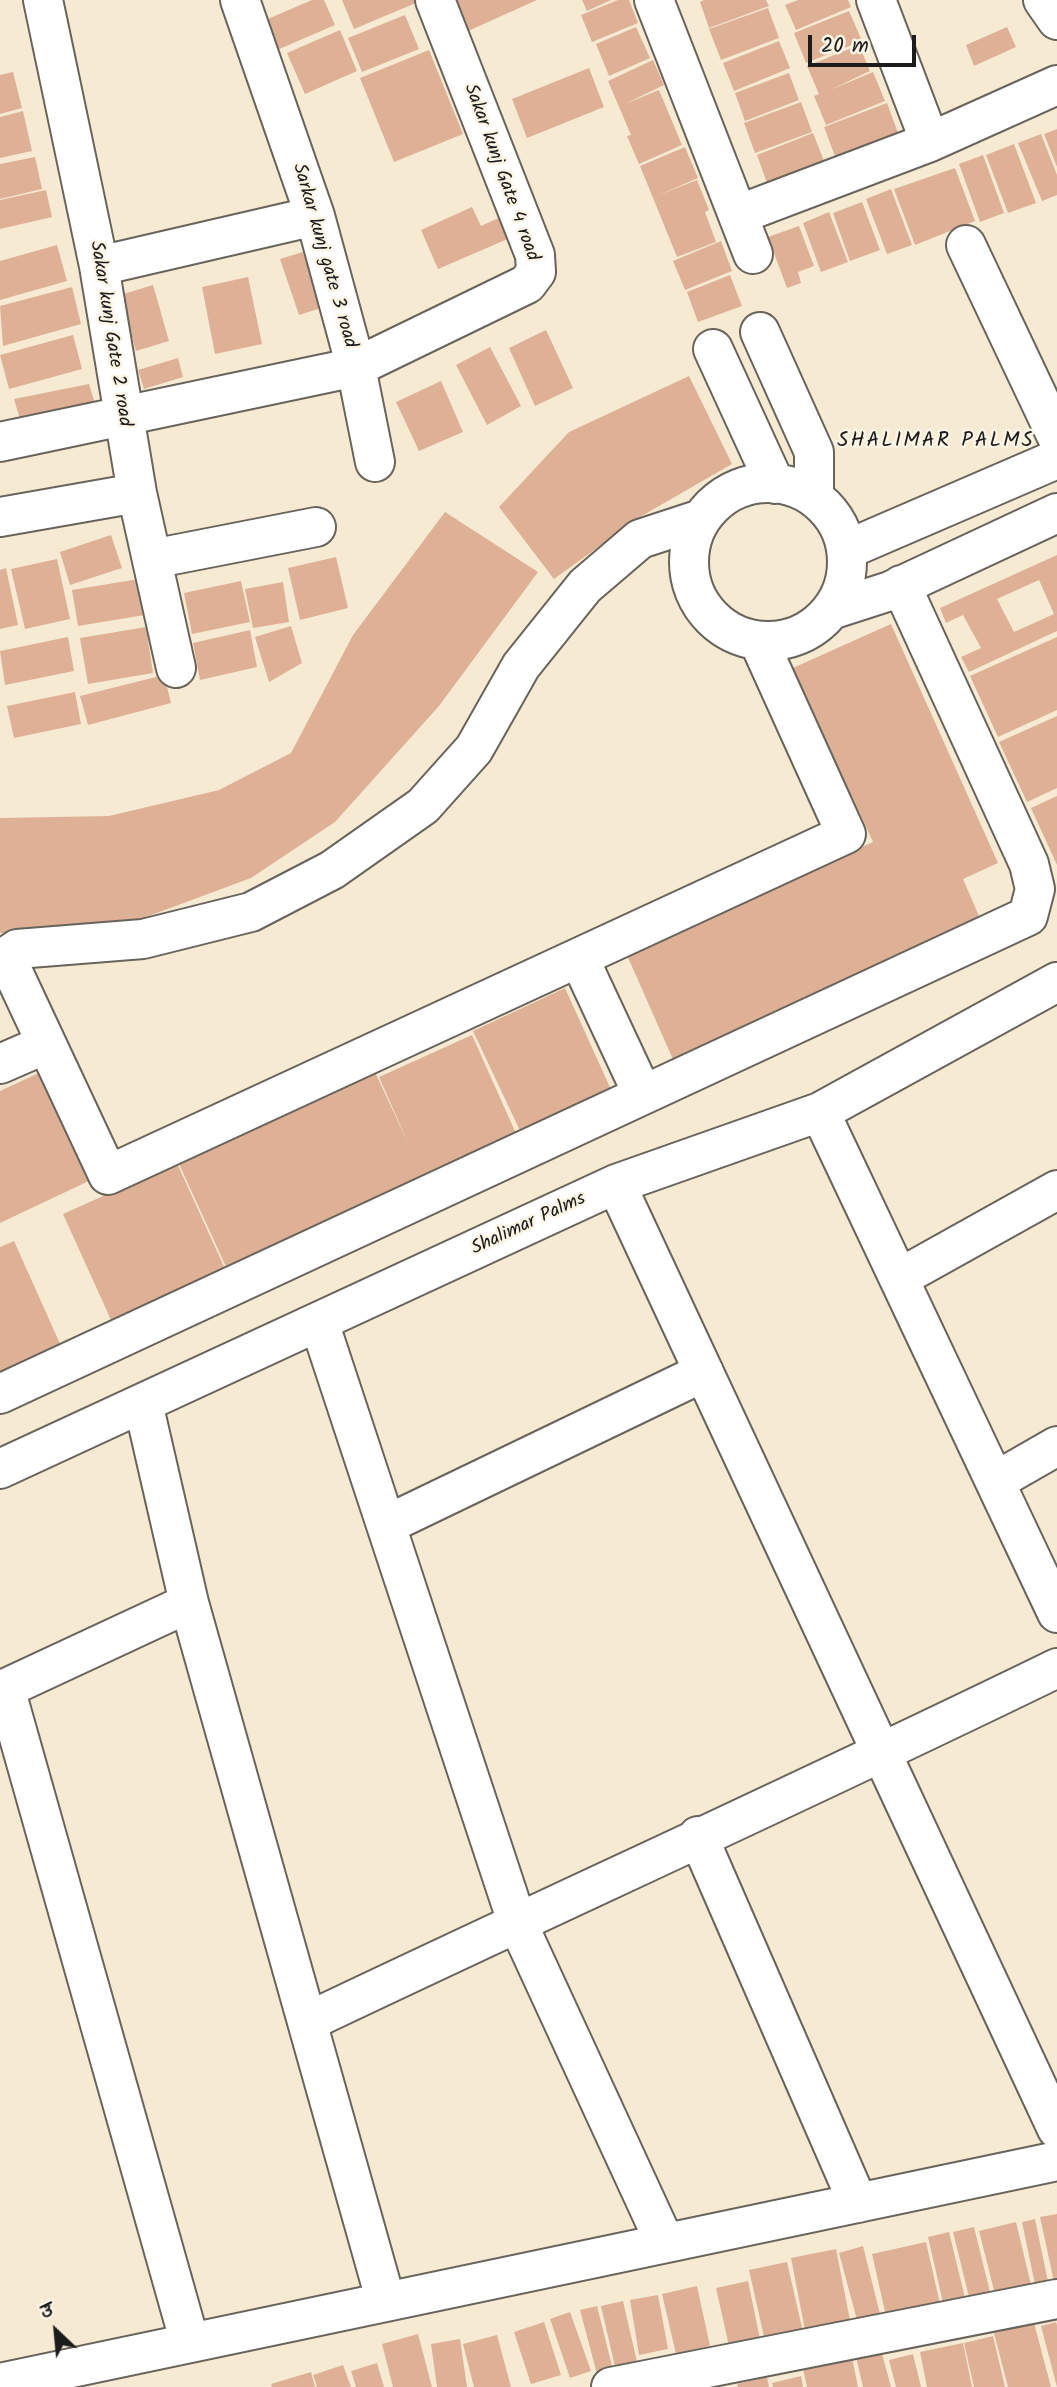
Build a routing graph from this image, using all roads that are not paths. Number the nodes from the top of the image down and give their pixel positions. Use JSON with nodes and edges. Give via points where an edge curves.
{"nodes":[{"id":1,"x":43,"y":0,"type":"edge"},
{"id":2,"x":240,"y":0,"type":"edge"},
{"id":3,"x":435,"y":0,"type":"edge"},
{"id":4,"x":654,"y":0,"type":"edge"},
{"id":5,"x":876,"y":0,"type":"edge"},
{"id":6,"x":1043,"y":0,"type":"edge"},
{"id":7,"x":1057,"y":20,"type":"edge"},
{"id":8,"x":1057,"y":85,"type":"edge"},
{"id":9,"x":930,"y":142,"type":"junction"},
{"id":10,"x":740,"y":214,"type":"junction"},
{"id":11,"x":315,"y":216,"type":"junction"},
{"id":12,"x":966,"y":245,"type":"dead end"},
{"id":13,"x":753,"y":254,"type":"dead end"},
{"id":14,"x":99,"y":266,"type":"junction"},
{"id":15,"x":760,"y":332,"type":"dead end"},
{"id":16,"x":713,"y":349,"type":"dead end"},
{"id":17,"x":356,"y":367,"type":"junction"},
{"id":18,"x":121,"y":416,"type":"junction"},
{"id":19,"x":1057,"y":437,"type":"edge"},
{"id":20,"x":0,"y":442,"type":"edge"},
{"id":21,"x":1057,"y":459,"type":"edge"},
{"id":22,"x":375,"y":462,"type":"dead end"},
{"id":23,"x":1013,"y":478,"type":"junction"},
{"id":24,"x":775,"y":484,"type":"junction"},
{"id":25,"x":137,"y":493,"type":"junction"},
{"id":26,"x":814,"y":497,"type":"junction"},
{"id":27,"x":0,"y":517,"type":"edge"},
{"id":28,"x":1046,"y":518,"type":"edge"},
{"id":29,"x":701,"y":519,"type":"junction"},
{"id":30,"x":316,"y":527,"type":"dead end"},
{"id":31,"x":846,"y":550,"type":"junction"},
{"id":32,"x":152,"y":559,"type":"junction"},
{"id":33,"x":901,"y":585,"type":"junction"},
{"id":34,"x":831,"y":610,"type":"junction"},
{"id":35,"x":760,"y":642,"type":"junction"},
{"id":36,"x":176,"y":668,"type":"dead end"},
{"id":37,"x":579,"y":958,"type":"junction"},
{"id":38,"x":1057,"y":982,"type":"edge"},
{"id":39,"x":46,"y":1044,"type":"junction"},
{"id":40,"x":0,"y":1064,"type":"edge"},
{"id":41,"x":643,"y":1095,"type":"junction"},
{"id":42,"x":820,"y":1112,"type":"junction"},
{"id":43,"x":616,"y":1184,"type":"junction"},
{"id":44,"x":1057,"y":1190,"type":"edge"},
{"id":45,"x":901,"y":1278,"type":"junction"},
{"id":46,"x":319,"y":1322,"type":"junction"},
{"id":47,"x":704,"y":1372,"type":"junction"},
{"id":48,"x":0,"y":1394,"type":"edge"},
{"id":49,"x":143,"y":1403,"type":"junction"},
{"id":50,"x":1057,"y":1446,"type":"edge"},
{"id":51,"x":0,"y":1469,"type":"edge"},
{"id":52,"x":996,"y":1481,"type":"junction"},
{"id":53,"x":386,"y":1525,"type":"junction"},
{"id":54,"x":189,"y":1603,"type":"junction"},
{"id":55,"x":1057,"y":1613,"type":"edge"},
{"id":56,"x":1057,"y":1668,"type":"edge"},
{"id":57,"x":3,"y":1690,"type":"edge"},
{"id":58,"x":882,"y":1753,"type":"junction"},
{"id":59,"x":698,"y":1836,"type":"junction"},
{"id":60,"x":517,"y":1922,"type":"junction"},
{"id":61,"x":307,"y":2022,"type":"junction"},
{"id":62,"x":1057,"y":2129,"type":"edge"},
{"id":63,"x":1057,"y":2161,"type":"edge"},
{"id":64,"x":858,"y":2203,"type":"junction"},
{"id":65,"x":665,"y":2243,"type":"junction"},
{"id":66,"x":1057,"y":2299,"type":"edge"},
{"id":67,"x":386,"y":2302,"type":"junction"},
{"id":68,"x":190,"y":2343,"type":"junction"},
{"id":69,"x":0,"y":2383,"type":"edge"},
{"id":70,"x":611,"y":2387,"type":"edge"}],
"edges":[{"from":1,"to":14,"type":"street","name":"Sakar kunj Gate 2 road"},
{"from":2,"to":11,"type":"street","name":"Sarkar kunj gate 3 road"},
{"from":3,"to":17,"type":"street","name":"Sakar kunj Gate 4 road","via":[[535,255],[536,272],[527,284]]},
{"from":4,"to":10,"type":"street"},
{"from":5,"to":9,"type":"street"},
{"from":6,"to":7,"type":"street"},
{"from":8,"to":9,"type":"street"},
{"from":9,"to":10,"type":"street"},
{"from":10,"to":13,"type":"street"},
{"from":11,"to":14,"type":"street"},
{"from":11,"to":17,"type":"street","name":"Sarkar kunj gate 3 road"},
{"from":12,"to":19,"type":"street"},
{"from":14,"to":18,"type":"street","name":"Sakar kunj Gate 2 road"},
{"from":15,"to":26,"type":"street","via":[[814,452]]},
{"from":16,"to":24,"type":"street"},
{"from":17,"to":18,"type":"street","name":"Sarkar kunj gate 3 road"},
{"from":17,"to":22,"type":"street"},
{"from":18,"to":20,"type":"street","name":"Sarkar kunj gate 3 road"},
{"from":18,"to":25,"type":"street","name":"Sakar kunj Gate 2 road"},
{"from":21,"to":23,"type":"street"},
{"from":23,"to":28,"type":"street"},
{"from":23,"to":31,"type":"street"},
{"from":24,"to":26,"type":"street"},
{"from":24,"to":29,"type":"street","via":[[741,488],[718,500]]},
{"from":25,"to":27,"type":"street"},
{"from":25,"to":32,"type":"street","name":"Sakar kunj Gate 2 road"},
{"from":26,"to":31,"type":"street","via":[[832,515]]},
{"from":28,"to":33,"type":"street"},
{"from":29,"to":35,"type":"street","via":[[690,544],[688,571],[695,597],[711,620],[733,635]]},
{"from":29,"to":39,"type":"street","via":[[640,540],[585,586],[521,666],[474,749],[424,806],[332,870],[251,912],[142,939],[17,949],[6,957]]},
{"from":30,"to":32,"type":"street"},
{"from":31,"to":34,"type":"street","via":[[844,587]]},
{"from":32,"to":36,"type":"street","name":"Sakar kunj Gate 2 road"},
{"from":33,"to":34,"type":"street"},
{"from":33,"to":41,"type":"street","via":[[1029,864],[1035,889],[1028,916]]},
{"from":34,"to":35,"type":"street","via":[[811,629],[786,640]]},
{"from":35,"to":37,"type":"street","via":[[846,834]]},
{"from":37,"to":39,"type":"street","via":[[108,1175]]},
{"from":37,"to":41,"type":"street"},
{"from":38,"to":42,"type":"street","name":"Shalimar Palms"},
{"from":39,"to":40,"type":"street"},
{"from":41,"to":48,"type":"street"},
{"from":42,"to":43,"type":"street","name":"Shalimar Palms"},
{"from":42,"to":45,"type":"street"},
{"from":43,"to":46,"type":"street","name":"Shalimar Palms"},
{"from":43,"to":47,"type":"street"},
{"from":44,"to":45,"type":"street"},
{"from":45,"to":52,"type":"street"},
{"from":46,"to":49,"type":"street","name":"Shalimar Palms"},
{"from":46,"to":53,"type":"street"},
{"from":47,"to":53,"type":"street"},
{"from":47,"to":58,"type":"street"},
{"from":49,"to":51,"type":"street","name":"Shalimar Palms"},
{"from":49,"to":54,"type":"street"},
{"from":50,"to":52,"type":"street"},
{"from":52,"to":55,"type":"street"},
{"from":53,"to":60,"type":"street"},
{"from":54,"to":57,"type":"street"},
{"from":54,"to":61,"type":"street"},
{"from":56,"to":58,"type":"street"},
{"from":57,"to":68,"type":"street"},
{"from":58,"to":59,"type":"street"},
{"from":58,"to":62,"type":"street"},
{"from":59,"to":60,"type":"street"},
{"from":59,"to":64,"type":"street"},
{"from":60,"to":61,"type":"street"},
{"from":60,"to":65,"type":"street"},
{"from":61,"to":67,"type":"street"},
{"from":63,"to":64,"type":"street"},
{"from":64,"to":65,"type":"street"},
{"from":65,"to":67,"type":"street"},
{"from":66,"to":70,"type":"street"},
{"from":67,"to":68,"type":"street"},
{"from":68,"to":69,"type":"street"}]}
